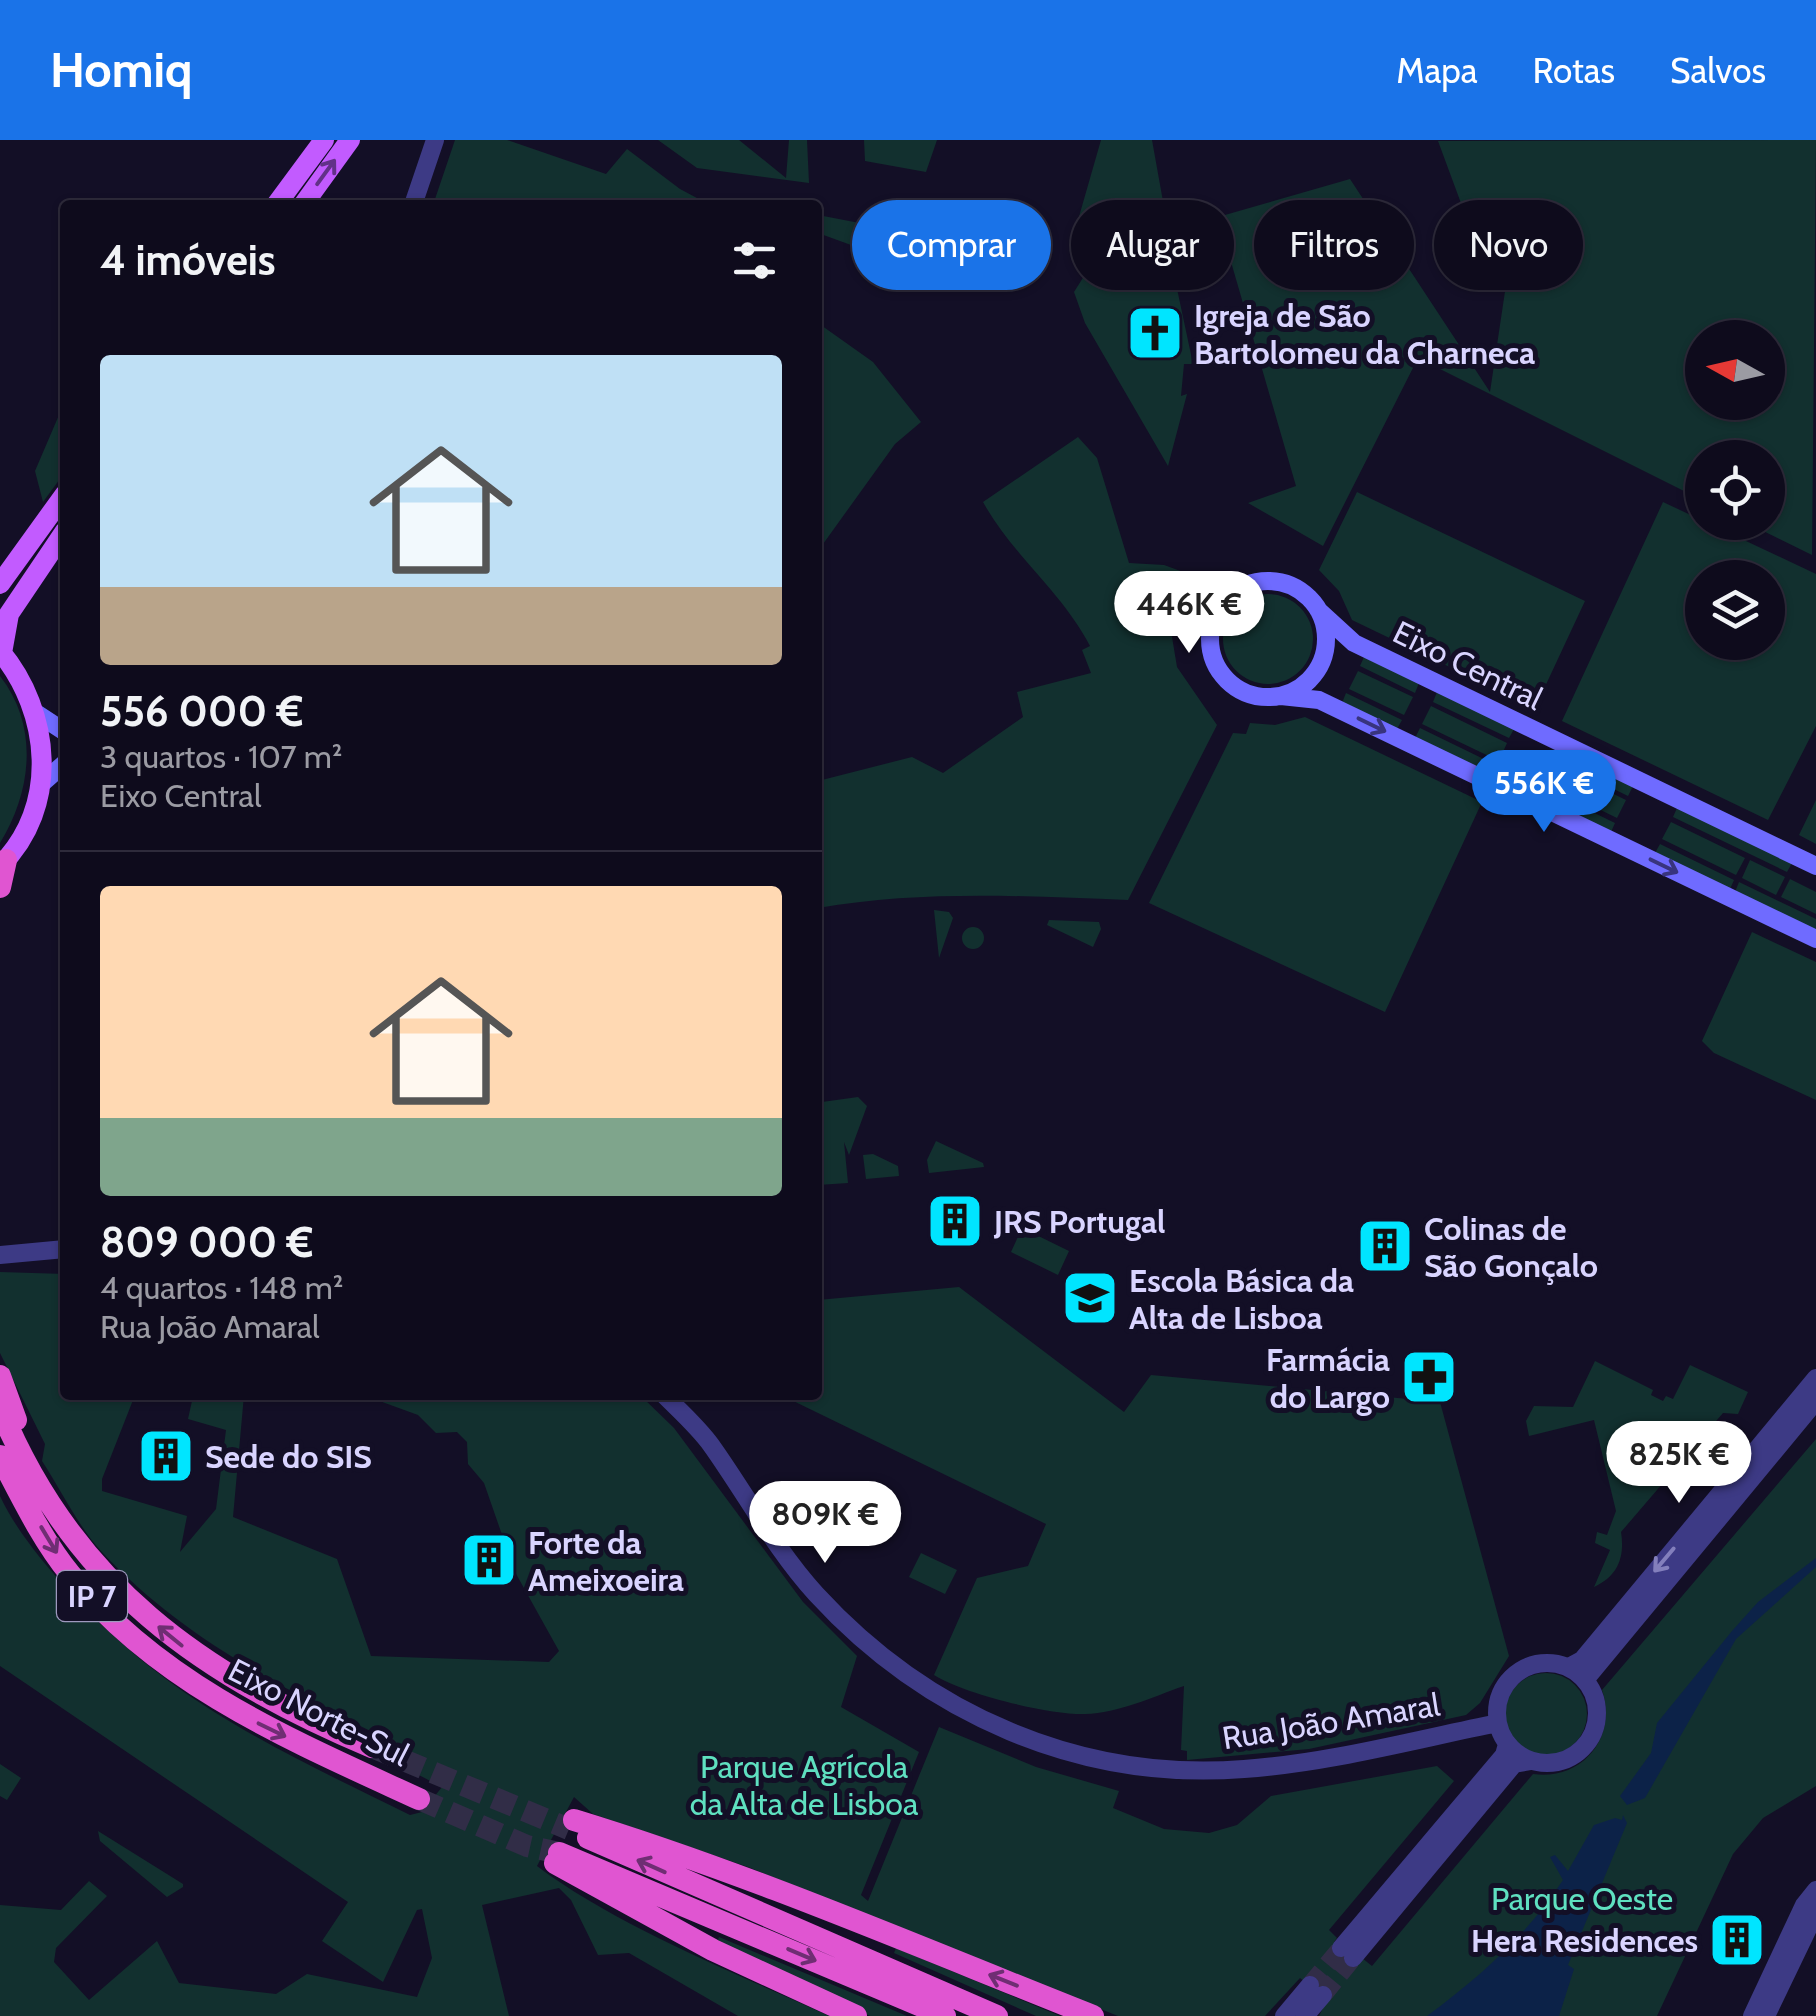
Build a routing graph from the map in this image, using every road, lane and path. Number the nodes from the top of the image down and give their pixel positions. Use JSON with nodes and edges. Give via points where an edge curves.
{"nodes":[{"id":1,"x":324,"y":140,"type":"edge"},
{"id":2,"x":350,"y":140,"type":"edge"},
{"id":3,"x":435,"y":140,"type":"edge"},
{"id":4,"x":280,"y":200,"type":"edge"},
{"id":5,"x":307,"y":200,"type":"edge"},
{"id":6,"x":415,"y":200,"type":"edge"},
{"id":7,"x":60,"y":501,"type":"edge"},
{"id":8,"x":60,"y":538,"type":"edge"},
{"id":9,"x":0,"y":584,"type":"edge"},
{"id":10,"x":1319,"y":612,"type":"junction"},
{"id":11,"x":1,"y":652,"type":"edge"},
{"id":12,"x":1280,"y":696,"type":"junction"},
{"id":13,"x":36,"y":713,"type":"junction"},
{"id":14,"x":60,"y":729,"type":"edge"},
{"id":15,"x":60,"y":767,"type":"edge"},
{"id":16,"x":40,"y":785,"type":"junction"},
{"id":17,"x":3,"y":863,"type":"edge"},
{"id":18,"x":1816,"y":866,"type":"edge"},
{"id":19,"x":0,"y":887,"type":"edge"},
{"id":20,"x":1816,"y":939,"type":"edge"},
{"id":21,"x":60,"y":1249,"type":"edge"},
{"id":22,"x":0,"y":1255,"type":"edge"},
{"id":23,"x":0,"y":1376,"type":"edge"},
{"id":24,"x":1816,"y":1378,"type":"edge"},
{"id":25,"x":669,"y":1400,"type":"edge"},
{"id":26,"x":1816,"y":1402,"type":"edge"},
{"id":27,"x":0,"y":1408,"type":"edge"},
{"id":28,"x":0,"y":1456,"type":"edge"},
{"id":29,"x":91,"y":1559,"type":"junction"},
{"id":30,"x":1569,"y":1667,"type":"junction"},
{"id":31,"x":1586,"y":1680,"type":"junction"},
{"id":32,"x":1498,"y":1724,"type":"junction"},
{"id":33,"x":1507,"y":1744,"type":"junction"},
{"id":34,"x":372,"y":1746,"type":"tunnel mouth"},
{"id":35,"x":1531,"y":1761,"type":"junction"},
{"id":36,"x":419,"y":1799,"type":"tunnel mouth"},
{"id":37,"x":1816,"y":1890,"type":"edge"},
{"id":38,"x":729,"y":1912,"type":"junction"},
{"id":39,"x":1816,"y":1912,"type":"edge"},
{"id":40,"x":884,"y":1977,"type":"junction"},
{"id":41,"x":856,"y":2016,"type":"edge"},
{"id":42,"x":944,"y":2016,"type":"edge"},
{"id":43,"x":998,"y":2016,"type":"edge"},
{"id":44,"x":1094,"y":2016,"type":"edge"},
{"id":45,"x":1284,"y":2016,"type":"edge"},
{"id":46,"x":1305,"y":2016,"type":"edge"},
{"id":47,"x":1752,"y":2016,"type":"edge"},
{"id":48,"x":1766,"y":2016,"type":"edge"}],
"edges":[{"from":1,"to":4,"type":"main road"},
{"from":5,"to":2,"type":"main road","one_way":true},
{"from":3,"to":6,"type":"street"},
{"from":7,"to":9,"type":"main road"},
{"from":8,"to":11,"type":"main road","via":[[9,614]]},
{"from":10,"to":12,"type":"main road","via":[[1326,643],[1319,667],[1303,686]]},
{"from":10,"to":12,"type":"main road","via":[[1303,593],[1272,581],[1241,588],[1218,611],[1211,643],[1222,674],[1248,693]]},
{"from":10,"to":18,"type":"main road","name":"Eixo Central","via":[[1354,643]]},
{"from":11,"to":13,"type":"main road"},
{"from":12,"to":20,"type":"main road","one_way":true,"via":[[1319,700]]},
{"from":13,"to":14,"type":"main road"},
{"from":13,"to":16,"type":"main road"},
{"from":15,"to":16,"type":"main road"},
{"from":16,"to":17,"type":"main road","via":[[22,837]]},
{"from":17,"to":19,"type":"highway"},
{"from":21,"to":22,"type":"street"},
{"from":23,"to":29,"type":"highway","via":[[32,1452]]},
{"from":24,"to":30,"type":"street","one_way":true,"via":[[1582,1660]]},
{"from":25,"to":32,"type":"street","name":"Rua João Amaral","via":[[708,1441],[784,1553],[843,1623],[926,1690],[1016,1736],[1113,1763],[1213,1771],[1299,1762]]},
{"from":26,"to":31,"type":"street"},
{"from":27,"to":29,"type":"highway","name":"Eixo Norte-Sul","number":"IP 7","via":[[28,1471]]},
{"from":28,"to":36,"type":"highway","name":"Eixo Norte-Sul","number":"IP 7","one_way":true,"via":[[69,1573],[148,1650],[237,1713]]},
{"from":34,"to":29,"type":"highway","name":"Eixo Norte-Sul","number":"IP 7","one_way":true,"via":[[251,1690],[168,1637]]},
{"from":30,"to":31,"type":"street"},
{"from":30,"to":32,"type":"street","via":[[1543,1663],[1513,1676],[1498,1706]]},
{"from":31,"to":35,"type":"street","via":[[1598,1721],[1590,1742],[1553,1764]]},
{"from":32,"to":33,"type":"street"},
{"from":33,"to":35,"type":"street"},
{"from":33,"to":35,"type":"street","via":[[1347,1953],[1514,1764]]},
{"from":37,"to":47,"type":"street"},
{"from":38,"to":40,"type":"highway"},
{"from":38,"to":41,"type":"highway","via":[[557,1858],[713,1950]]},
{"from":38,"to":44,"type":"highway","via":[[571,1824],[744,1878]]},
{"from":39,"to":48,"type":"street"},
{"from":40,"to":42,"type":"highway"},
{"from":40,"to":43,"type":"highway"},
{"from":45,"to":46,"type":"street","via":[[1317,1990]]}]}
